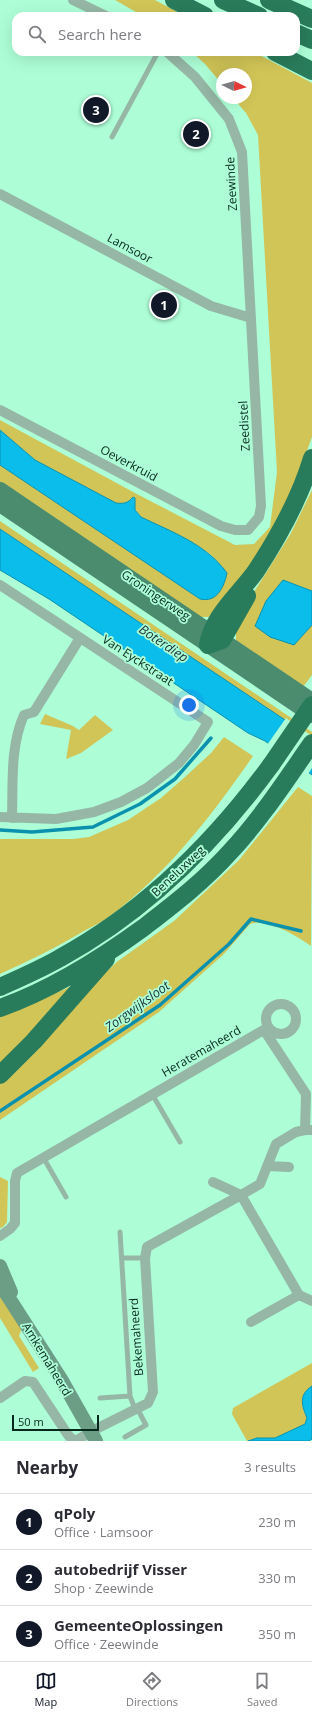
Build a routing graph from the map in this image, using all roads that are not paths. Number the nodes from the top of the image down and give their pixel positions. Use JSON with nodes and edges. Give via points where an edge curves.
{"nodes":[{"id":1,"x":72,"y":0,"type":"edge"},
{"id":2,"x":174,"y":0,"type":"edge"},
{"id":3,"x":222,"y":0,"type":"edge"},
{"id":4,"x":268,"y":0,"type":"edge"},
{"id":5,"x":98,"y":12,"type":"edge"},
{"id":6,"x":197,"y":12,"type":"edge"},
{"id":7,"x":250,"y":12,"type":"edge"},
{"id":8,"x":296,"y":12,"type":"edge"},
{"id":9,"x":300,"y":14,"type":"edge"},
{"id":10,"x":312,"y":19,"type":"edge"},
{"id":11,"x":300,"y":35,"type":"edge"},
{"id":12,"x":312,"y":40,"type":"edge"},
{"id":13,"x":156,"y":56,"type":"edge"},
{"id":14,"x":170,"y":56,"type":"edge"},
{"id":15,"x":283,"y":56,"type":"edge"},
{"id":16,"x":312,"y":71,"type":"edge"},
{"id":17,"x":112,"y":138,"type":"dead end"},
{"id":18,"x":0,"y":194,"type":"edge"},
{"id":19,"x":250,"y":318,"type":"junction"},
{"id":20,"x":0,"y":410,"type":"edge"},
{"id":21,"x":312,"y":458,"type":"edge"},
{"id":22,"x":312,"y":482,"type":"edge"},
{"id":23,"x":0,"y":490,"type":"edge"},
{"id":24,"x":0,"y":504,"type":"edge"},
{"id":25,"x":248,"y":530,"type":"joint"},
{"id":26,"x":0,"y":585,"type":"edge"},
{"id":27,"x":80,"y":638,"type":"junction"},
{"id":28,"x":214,"y":639,"type":"junction"},
{"id":29,"x":312,"y":700,"type":"edge"},
{"id":30,"x":312,"y":705,"type":"edge"},
{"id":31,"x":312,"y":715,"type":"edge"},
{"id":32,"x":312,"y":743,"type":"edge"},
{"id":33,"x":0,"y":817,"type":"edge"},
{"id":34,"x":12,"y":818,"type":"junction"},
{"id":35,"x":116,"y":947,"type":"junction"},
{"id":36,"x":0,"y":987,"type":"edge"},
{"id":37,"x":0,"y":1008,"type":"edge"},
{"id":38,"x":0,"y":1075,"type":"edge"},
{"id":39,"x":152,"y":1094,"type":"junction"},
{"id":40,"x":308,"y":1130,"type":"edge"},
{"id":41,"x":180,"y":1142,"type":"dead end"},
{"id":42,"x":43,"y":1157,"type":"junction"},
{"id":43,"x":267,"y":1166,"type":"junction"},
{"id":44,"x":289,"y":1167,"type":"dead end"},
{"id":45,"x":213,"y":1182,"type":"dead end"},
{"id":46,"x":241,"y":1195,"type":"junction"},
{"id":47,"x":66,"y":1197,"type":"dead end"},
{"id":48,"x":120,"y":1232,"type":"dead end"},
{"id":49,"x":0,"y":1236,"type":"edge"},
{"id":50,"x":122,"y":1258,"type":"junction"},
{"id":51,"x":145,"y":1258,"type":"junction"},
{"id":52,"x":0,"y":1266,"type":"edge"},
{"id":53,"x":0,"y":1284,"type":"edge"},
{"id":54,"x":299,"y":1295,"type":"junction"},
{"id":55,"x":312,"y":1301,"type":"edge"},
{"id":56,"x":22,"y":1318,"type":"junction"},
{"id":57,"x":251,"y":1322,"type":"dead end"},
{"id":58,"x":130,"y":1396,"type":"junction"},
{"id":59,"x":0,"y":1398,"type":"edge"},
{"id":60,"x":100,"y":1398,"type":"dead end"},
{"id":61,"x":136,"y":1409,"type":"junction"},
{"id":62,"x":93,"y":1436,"type":"edge"},
{"id":63,"x":125,"y":1437,"type":"dead end"},
{"id":64,"x":75,"y":1441,"type":"edge"}],
"edges":[{"from":1,"to":5,"type":"street"},
{"from":2,"to":6,"type":"highway"},
{"from":3,"to":7,"type":"highway"},
{"from":4,"to":8,"type":"highway"},
{"from":9,"to":10,"type":"highway"},
{"from":11,"to":12,"type":"highway"},
{"from":13,"to":17,"type":"lane"},
{"from":14,"to":19,"type":"street","name":"Zeewinde","via":[[194,77],[229,119],[242,152]]},
{"from":15,"to":16,"type":"highway"},
{"from":18,"to":19,"type":"street","name":"Lamsoor","via":[[211,306]]},
{"from":19,"to":25,"type":"street","name":"Zeedistel","via":[[261,506],[259,517]]},
{"from":20,"to":25,"type":"street","name":"Oeverkruid","via":[[221,526]]},
{"from":21,"to":28,"type":"highway","via":[[296,501],[265,557],[221,614]]},
{"from":22,"to":28,"type":"highway","via":[[272,560],[240,607]]},
{"from":23,"to":28,"type":"main road","name":"Groningerweg"},
{"from":24,"to":28,"type":"main road","name":"Groningerweg"},
{"from":26,"to":27,"type":"street","name":"Van Eyckstraat"},
{"from":27,"to":34,"type":"street","via":[[34,712],[24,715],[18,728]]},
{"from":27,"to":34,"type":"street","name":"Van Eyckstraat","via":[[208,722],[179,763],[147,788],[121,802],[94,812],[56,819]]},
{"from":28,"to":29,"type":"main road","name":"Groningerweg"},
{"from":28,"to":31,"type":"main road","name":"Groningerweg"},
{"from":30,"to":36,"type":"highway","name":"Beneluxweg","bridge":true,"via":[[248,797],[221,829],[147,900],[77,948],[38,970]]},
{"from":32,"to":35,"type":"highway","name":"Beneluxweg","via":[[267,807],[225,858],[186,896]]},
{"from":33,"to":34,"type":"street","name":"Van Eyckstraat"},
{"from":35,"to":37,"type":"highway","name":"Beneluxweg","via":[[54,984]]},
{"from":35,"to":38,"type":"highway","via":[[34,1041]]},
{"from":39,"to":40,"type":"street","name":"Heratemaheerd","via":[[265,1029],[306,1094]]},
{"from":39,"to":41,"type":"lane"},
{"from":39,"to":42,"type":"street","name":"Heratemaheerd"},
{"from":40,"to":43,"type":"street","via":[[296,1132],[276,1144]]},
{"from":42,"to":47,"type":"lane"},
{"from":42,"to":49,"type":"street","name":"Heratemaheerd","via":[[17,1173],[14,1181],[15,1223]]},
{"from":43,"to":44,"type":"street"},
{"from":43,"to":46,"type":"street","via":[[260,1184]]},
{"from":45,"to":46,"type":"street"},
{"from":46,"to":51,"type":"street","via":[[147,1247]]},
{"from":46,"to":54,"type":"street"},
{"from":48,"to":50,"type":"lane","name":"Bekemaheerd"},
{"from":50,"to":51,"type":"lane"},
{"from":50,"to":58,"type":"lane","name":"Bekemaheerd"},
{"from":51,"to":61,"type":"street","name":"Bekemaheerd","via":[[153,1392],[148,1403]]},
{"from":52,"to":56,"type":"street","name":"Amkemaheerd"},
{"from":53,"to":56,"type":"street","name":"Amkemaheerd"},
{"from":54,"to":55,"type":"street"},
{"from":54,"to":57,"type":"street"},
{"from":56,"to":62,"type":"street","name":"Amkemaheerd"},
{"from":58,"to":60,"type":"lane"},
{"from":58,"to":61,"type":"lane","name":"Bekemaheerd"},
{"from":59,"to":64,"type":"street","via":[[25,1381],[33,1382],[68,1435]]},
{"from":61,"to":62,"type":"street","name":"Bekemaheerd"},
{"from":61,"to":63,"type":"lane","name":"Bekemaheerd","via":[[146,1425]]},
{"from":62,"to":64,"type":"street","name":"Bekemaheerd"}]}
